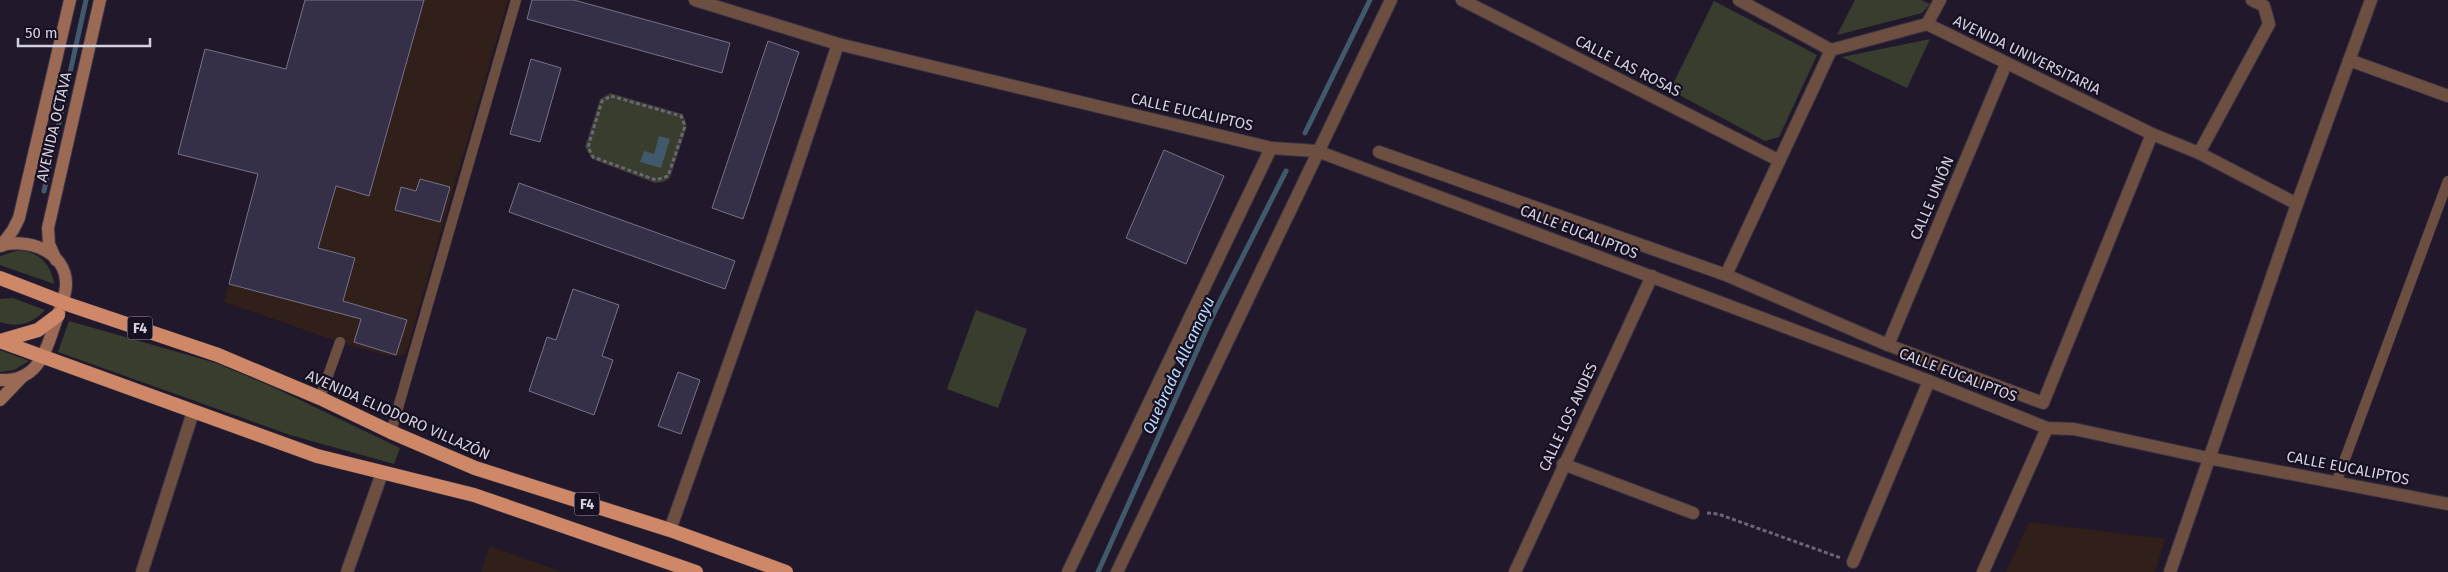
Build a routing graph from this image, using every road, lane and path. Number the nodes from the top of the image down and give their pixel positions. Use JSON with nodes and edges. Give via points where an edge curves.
{"nodes":[{"id":1,"x":70,"y":0,"type":"edge"},
{"id":2,"x":100,"y":0,"type":"edge"},
{"id":3,"x":516,"y":0,"type":"edge"},
{"id":4,"x":694,"y":0,"type":"edge"},
{"id":5,"x":1391,"y":0,"type":"edge"},
{"id":6,"x":1462,"y":0,"type":"edge"},
{"id":7,"x":1739,"y":0,"type":"edge"},
{"id":8,"x":1940,"y":0,"type":"edge"},
{"id":9,"x":2252,"y":0,"type":"edge"},
{"id":10,"x":2372,"y":0,"type":"edge"},
{"id":11,"x":1926,"y":24,"type":"junction"},
{"id":12,"x":838,"y":44,"type":"junction"},
{"id":13,"x":1831,"y":50,"type":"junction"},
{"id":14,"x":2349,"y":60,"type":"junction"},
{"id":15,"x":2006,"y":64,"type":"junction"},
{"id":16,"x":2448,"y":96,"type":"edge"},
{"id":17,"x":2152,"y":134,"type":"junction"},
{"id":18,"x":1271,"y":148,"type":"junction"},
{"id":19,"x":1317,"y":151,"type":"junction"},
{"id":20,"x":1379,"y":152,"type":"dead end"},
{"id":21,"x":2199,"y":153,"type":"junction"},
{"id":22,"x":1778,"y":160,"type":"junction"},
{"id":23,"x":656,"y":180,"type":"joint"},
{"id":24,"x":2448,"y":181,"type":"edge"},
{"id":25,"x":2297,"y":204,"type":"junction"},
{"id":26,"x":0,"y":246,"type":"edge"},
{"id":27,"x":56,"y":260,"type":"junction"},
{"id":28,"x":1726,"y":275,"type":"junction"},
{"id":29,"x":1652,"y":276,"type":"junction"},
{"id":30,"x":0,"y":278,"type":"edge"},
{"id":31,"x":19,"y":285,"type":"junction"},
{"id":32,"x":0,"y":289,"type":"edge"},
{"id":33,"x":60,"y":308,"type":"junction"},
{"id":34,"x":0,"y":341,"type":"edge"},
{"id":35,"x":340,"y":342,"type":"dead end"},
{"id":36,"x":1888,"y":345,"type":"junction"},
{"id":37,"x":43,"y":358,"type":"junction"},
{"id":38,"x":22,"y":377,"type":"junction"},
{"id":39,"x":0,"y":380,"type":"edge"},
{"id":40,"x":1929,"y":380,"type":"junction"},
{"id":41,"x":320,"y":398,"type":"junction"},
{"id":42,"x":0,"y":400,"type":"edge"},
{"id":43,"x":194,"y":412,"type":"junction"},
{"id":44,"x":2047,"y":428,"type":"junction"},
{"id":45,"x":391,"y":432,"type":"junction"},
{"id":46,"x":2208,"y":458,"type":"junction"},
{"id":47,"x":1563,"y":464,"type":"junction"},
{"id":48,"x":382,"y":473,"type":"junction"},
{"id":49,"x":2336,"y":483,"type":"junction"},
{"id":50,"x":2448,"y":504,"type":"edge"},
{"id":51,"x":1693,"y":513,"type":"joint"},
{"id":52,"x":670,"y":530,"type":"junction"},
{"id":53,"x":1854,"y":562,"type":"joint"},
{"id":54,"x":142,"y":572,"type":"edge"},
{"id":55,"x":347,"y":572,"type":"edge"},
{"id":56,"x":696,"y":572,"type":"edge"},
{"id":57,"x":786,"y":572,"type":"edge"},
{"id":58,"x":1068,"y":572,"type":"edge"},
{"id":59,"x":1117,"y":572,"type":"edge"},
{"id":60,"x":1514,"y":572,"type":"edge"},
{"id":61,"x":1983,"y":572,"type":"edge"},
{"id":62,"x":2170,"y":572,"type":"edge"}],
"edges":[{"from":1,"to":26,"type":"main road","name":"AVENIDA OCTAVA","via":[[19,218],[14,230]]},
{"from":2,"to":27,"type":"main road","name":"AVENIDA OCTAVA","via":[[48,228],[48,244]]},
{"from":3,"to":45,"type":"lane"},
{"from":4,"to":12,"type":"street","name":"CALLE EUCALIPTOS"},
{"from":5,"to":19,"type":"street"},
{"from":6,"to":22,"type":"street","name":"CALLE LAS ROSAS"},
{"from":7,"to":13,"type":"street"},
{"from":8,"to":11,"type":"street"},
{"from":9,"to":21,"type":"street","via":[[2264,6],[2269,24]]},
{"from":10,"to":14,"type":"street"},
{"from":11,"to":13,"type":"street"},
{"from":11,"to":15,"type":"street","name":"AVENIDA UNIVERSITARIA"},
{"from":12,"to":18,"type":"street","name":"CALLE EUCALIPTOS"},
{"from":12,"to":52,"type":"street"},
{"from":13,"to":22,"type":"street"},
{"from":14,"to":16,"type":"street"},
{"from":14,"to":25,"type":"street"},
{"from":15,"to":17,"type":"street","name":"AVENIDA UNIVERSITARIA"},
{"from":15,"to":36,"type":"street","name":"CALLE UNIÓN"},
{"from":17,"to":21,"type":"street","name":"AVENIDA UNIVERSITARIA"},
{"from":17,"to":36,"type":"street","name":"CALLE EUCALIPTOS","via":[[2043,402]]},
{"from":18,"to":19,"type":"street","name":"CALLE EUCALIPTOS"},
{"from":18,"to":58,"type":"street"},
{"from":19,"to":29,"type":"street","name":"CALLE EUCALIPTOS"},
{"from":19,"to":59,"type":"street"},
{"from":20,"to":28,"type":"street","name":"CALLE EUCALIPTOS"},
{"from":21,"to":25,"type":"street","name":"AVENIDA UNIVERSITARIA"},
{"from":22,"to":28,"type":"street"},
{"from":23,"to":23,"type":"path","via":[[593,157],[588,147],[602,101],[606,98],[611,96],[681,116],[685,126],[668,176]]},
{"from":24,"to":49,"type":"lane"},
{"from":25,"to":46,"type":"street"},
{"from":26,"to":27,"type":"main road","via":[[29,243],[43,248]]},
{"from":27,"to":33,"type":"main road","name":"AVENIDA OCTAVA","via":[[66,284]]},
{"from":28,"to":36,"type":"street","name":"CALLE EUCALIPTOS"},
{"from":29,"to":40,"type":"street","name":"CALLE EUCALIPTOS"},
{"from":29,"to":47,"type":"street","name":"CALLE LOS ANDES"},
{"from":30,"to":31,"type":"highway","name":"AVENIDA ELIODORO VILLAZÓN","number":"F4"},
{"from":31,"to":32,"type":"highway"},
{"from":31,"to":33,"type":"highway","name":"AVENIDA ELIODORO VILLAZÓN","number":"F4"},
{"from":33,"to":34,"type":"highway","via":[[38,330]]},
{"from":33,"to":37,"type":"main road","name":"AVENIDA OCTAVA"},
{"from":33,"to":41,"type":"highway","name":"AVENIDA ELIODORO VILLAZÓN","number":"F4","via":[[218,355]]},
{"from":34,"to":37,"type":"highway","number":"F4"},
{"from":35,"to":41,"type":"lane"},
{"from":37,"to":38,"type":"main road"},
{"from":37,"to":43,"type":"highway","number":"F4"},
{"from":38,"to":39,"type":"main road"},
{"from":38,"to":42,"type":"main road"},
{"from":40,"to":44,"type":"street","name":"CALLE EUCALIPTOS"},
{"from":40,"to":53,"type":"street"},
{"from":41,"to":45,"type":"highway","name":"AVENIDA ELIODORO VILLAZÓN","number":"F4"},
{"from":43,"to":48,"type":"highway","number":"F4","via":[[317,456]]},
{"from":43,"to":54,"type":"street"},
{"from":44,"to":46,"type":"street","name":"CALLE EUCALIPTOS","via":[[2074,429]]},
{"from":44,"to":61,"type":"street"},
{"from":45,"to":52,"type":"highway","name":"AVENIDA ELIODORO VILLAZÓN","number":"F4","via":[[474,468]]},
{"from":46,"to":49,"type":"street","name":"CALLE EUCALIPTOS"},
{"from":46,"to":62,"type":"street"},
{"from":47,"to":51,"type":"street"},
{"from":47,"to":60,"type":"street","name":"CALLE LOS ANDES"},
{"from":48,"to":55,"type":"street"},
{"from":48,"to":56,"type":"highway","number":"F4","via":[[474,495]]},
{"from":49,"to":50,"type":"street","name":"CALLE EUCALIPTOS"},
{"from":51,"to":53,"type":"path","via":[[1718,514]]},
{"from":52,"to":57,"type":"highway","name":"AVENIDA ELIODORO VILLAZÓN","number":"F4"}]}
